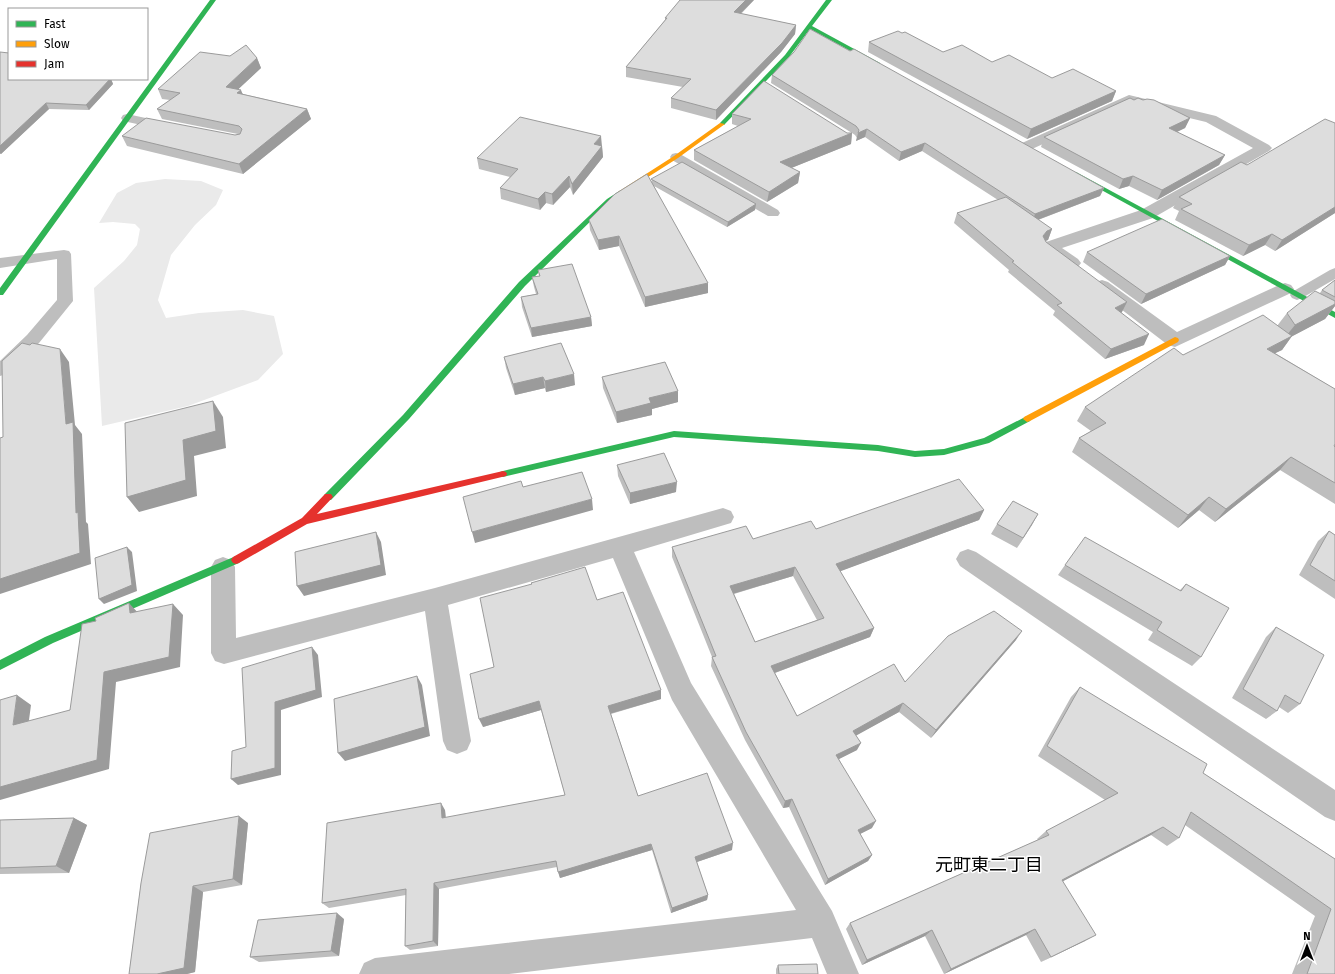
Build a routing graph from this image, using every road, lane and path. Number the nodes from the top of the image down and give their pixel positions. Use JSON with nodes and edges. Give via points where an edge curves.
{"nodes":[{"id":1,"x":213,"y":0,"type":"edge"},
{"id":2,"x":829,"y":0,"type":"edge"},
{"id":3,"x":809,"y":26,"type":"junction"},
{"id":4,"x":884,"y":67,"type":"edge"},
{"id":5,"x":761,"y":83,"type":"junction"},
{"id":6,"x":774,"y":91,"type":"edge"},
{"id":7,"x":127,"y":118,"type":"junction"},
{"id":8,"x":174,"y":127,"type":"edge"},
{"id":9,"x":1027,"y":146,"type":"edge"},
{"id":10,"x":676,"y":157,"type":"junction"},
{"id":11,"x":1067,"y":169,"type":"edge"},
{"id":12,"x":773,"y":213,"type":"dead end"},
{"id":13,"x":1147,"y":214,"type":"junction"},
{"id":14,"x":24,"y":260,"type":"junction"},
{"id":15,"x":0,"y":263,"type":"edge"},
{"id":16,"x":1335,"y":273,"type":"edge"},
{"id":17,"x":1291,"y":292,"type":"junction"},
{"id":18,"x":0,"y":293,"type":"edge"},
{"id":19,"x":1335,"y":315,"type":"edge"},
{"id":20,"x":1175,"y":340,"type":"junction"},
{"id":21,"x":0,"y":370,"type":"edge"},
{"id":22,"x":723,"y":517,"type":"dead end"},
{"id":23,"x":305,"y":521,"type":"junction"},
{"id":24,"x":620,"y":546,"type":"junction"},
{"id":25,"x":968,"y":559,"type":"dead end"},
{"id":26,"x":223,"y":567,"type":"junction"},
{"id":27,"x":435,"y":598,"type":"junction"},
{"id":28,"x":0,"y":665,"type":"edge"},
{"id":29,"x":457,"y":741,"type":"dead end"},
{"id":30,"x":1335,"y":807,"type":"edge"},
{"id":31,"x":821,"y":922,"type":"junction"},
{"id":32,"x":375,"y":974,"type":"edge"},
{"id":33,"x":843,"y":974,"type":"edge"}],
"edges":[{"from":1,"to":7,"type":"street"},
{"from":2,"to":3,"type":"street"},
{"from":3,"to":4,"type":"street"},
{"from":3,"to":5,"type":"street","via":[[787,56]]},
{"from":5,"to":6,"type":"lane"},
{"from":5,"to":10,"type":"street","via":[[719,127]]},
{"from":7,"to":8,"type":"lane"},
{"from":7,"to":14,"type":"street"},
{"from":9,"to":13,"type":"street","via":[[1128,98],[1211,119],[1264,148]]},
{"from":10,"to":12,"type":"lane"},
{"from":10,"to":23,"type":"street","via":[[609,200],[522,284],[406,417]]},
{"from":11,"to":13,"type":"street"},
{"from":13,"to":17,"type":"street"},
{"from":13,"to":20,"type":"street","via":[[1049,247]]},
{"from":14,"to":15,"type":"lane"},
{"from":14,"to":18,"type":"street"},
{"from":14,"to":21,"type":"lane","via":[[64,254],[66,301],[33,340]]},
{"from":16,"to":17,"type":"lane"},
{"from":17,"to":19,"type":"street"},
{"from":17,"to":20,"type":"street"},
{"from":20,"to":23,"type":"street","via":[[986,441],[944,452],[915,454],[878,448],[674,434]]},
{"from":22,"to":24,"type":"street"},
{"from":23,"to":26,"type":"street"},
{"from":24,"to":27,"type":"street"},
{"from":24,"to":31,"type":"street","via":[[680,691]]},
{"from":25,"to":30,"type":"street"},
{"from":26,"to":27,"type":"street","via":[[224,653]]},
{"from":26,"to":28,"type":"street","via":[[49,640]]},
{"from":27,"to":29,"type":"street"},
{"from":31,"to":32,"type":"street"},
{"from":31,"to":33,"type":"street"}]}
